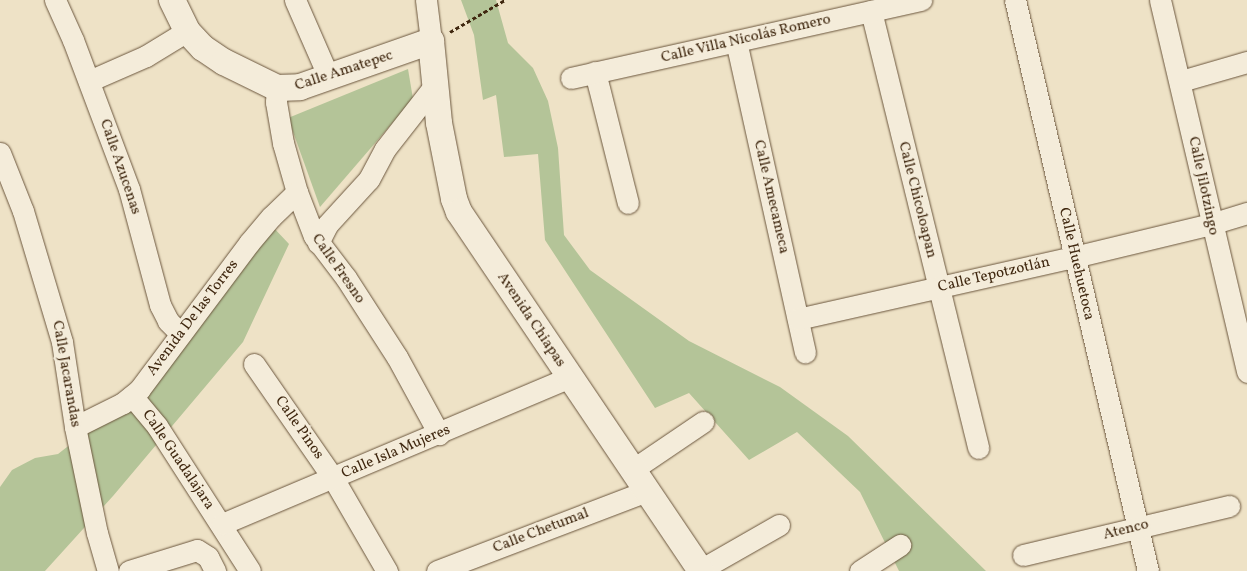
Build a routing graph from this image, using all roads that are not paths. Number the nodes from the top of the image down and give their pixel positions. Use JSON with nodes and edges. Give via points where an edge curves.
{"nodes":[{"id":1,"x":55,"y":0,"type":"edge"},
{"id":2,"x":172,"y":0,"type":"edge"},
{"id":3,"x":295,"y":0,"type":"edge"},
{"id":4,"x":426,"y":0,"type":"edge"},
{"id":5,"x":921,"y":0,"type":"edge"},
{"id":6,"x":1015,"y":0,"type":"edge"},
{"id":7,"x":1160,"y":0,"type":"edge"},
{"id":8,"x":871,"y":11,"type":"junction"},
{"id":9,"x":187,"y":31,"type":"junction"},
{"id":10,"x":432,"y":41,"type":"junction"},
{"id":11,"x":736,"y":41,"type":"junction"},
{"id":12,"x":1247,"y":62,"type":"edge"},
{"id":13,"x":596,"y":72,"type":"junction"},
{"id":14,"x":329,"y":78,"type":"junction"},
{"id":15,"x":572,"y":78,"type":"dead end"},
{"id":16,"x":89,"y":81,"type":"junction"},
{"id":17,"x":1181,"y":81,"type":"junction"},
{"id":18,"x":435,"y":85,"type":"junction"},
{"id":19,"x":277,"y":88,"type":"junction"},
{"id":20,"x":0,"y":153,"type":"edge"},
{"id":21,"x":297,"y":192,"type":"junction"},
{"id":22,"x":628,"y":203,"type":"dead end"},
{"id":23,"x":1247,"y":213,"type":"edge"},
{"id":24,"x":1211,"y":224,"type":"junction"},
{"id":25,"x":318,"y":243,"type":"junction"},
{"id":26,"x":1074,"y":257,"type":"junction"},
{"id":27,"x":939,"y":288,"type":"junction"},
{"id":28,"x":798,"y":319,"type":"junction"},
{"id":29,"x":181,"y":334,"type":"junction"},
{"id":30,"x":805,"y":352,"type":"dead end"},
{"id":31,"x":254,"y":364,"type":"dead end"},
{"id":32,"x":1247,"y":372,"type":"edge"},
{"id":33,"x":570,"y":377,"type":"junction"},
{"id":34,"x":132,"y":396,"type":"junction"},
{"id":35,"x":702,"y":422,"type":"dead end"},
{"id":36,"x":75,"y":427,"type":"junction"},
{"id":37,"x":439,"y":434,"type":"junction"},
{"id":38,"x":978,"y":448,"type":"dead end"},
{"id":39,"x":334,"y":478,"type":"junction"},
{"id":40,"x":639,"y":480,"type":"junction"},
{"id":41,"x":1229,"y":506,"type":"dead end"},
{"id":42,"x":222,"y":524,"type":"junction"},
{"id":43,"x":780,"y":525,"type":"dead end"},
{"id":44,"x":1138,"y":527,"type":"junction"},
{"id":45,"x":900,"y":545,"type":"dead end"},
{"id":46,"x":1023,"y":555,"type":"dead end"},
{"id":47,"x":701,"y":570,"type":"edge"},
{"id":48,"x":108,"y":571,"type":"edge"},
{"id":49,"x":130,"y":571,"type":"edge"},
{"id":50,"x":215,"y":571,"type":"edge"},
{"id":51,"x":250,"y":571,"type":"edge"},
{"id":52,"x":387,"y":571,"type":"edge"},
{"id":53,"x":437,"y":571,"type":"edge"},
{"id":54,"x":860,"y":571,"type":"edge"},
{"id":55,"x":1148,"y":571,"type":"edge"}],
"edges":[{"from":1,"to":16,"type":"street","name":"Calle Azucenas"},
{"from":2,"to":9,"type":"street","name":"Calle Amatepec"},
{"from":3,"to":14,"type":"street"},
{"from":4,"to":10,"type":"street"},
{"from":5,"to":8,"type":"street","name":"Calle Villa Nicolás Romero"},
{"from":6,"to":26,"type":"street","name":"Calle Huehuetoca"},
{"from":7,"to":17,"type":"street","name":"Calle Jilotzingo"},
{"from":8,"to":11,"type":"street","name":"Calle Villa Nicolás Romero"},
{"from":8,"to":27,"type":"street","name":"Calle Chicoloapan"},
{"from":9,"to":16,"type":"street","via":[[146,56]]},
{"from":9,"to":19,"type":"street","name":"Calle Amatepec","via":[[203,48],[224,62]]},
{"from":10,"to":14,"type":"street","name":"Calle Amatepec"},
{"from":10,"to":18,"type":"street","name":"Avenida Chiapas"},
{"from":11,"to":13,"type":"street","name":"Calle Villa Nicolás Romero"},
{"from":11,"to":28,"type":"street","name":"Calle Amecameca"},
{"from":12,"to":17,"type":"street"},
{"from":13,"to":15,"type":"street","name":"Calle Villa Nicolás Romero"},
{"from":13,"to":22,"type":"street"},
{"from":14,"to":19,"type":"street","name":"Calle Amatepec","via":[[300,88]]},
{"from":16,"to":29,"type":"street","name":"Calle Azucenas","via":[[132,198],[160,305],[168,321]]},
{"from":17,"to":24,"type":"street","name":"Calle Jilotzingo"},
{"from":18,"to":25,"type":"street","via":[[385,149],[369,179],[327,225]]},
{"from":18,"to":33,"type":"street","name":"Avenida Chiapas","via":[[439,123],[459,212]]},
{"from":19,"to":21,"type":"street","name":"Calle Fresno","via":[[277,114]]},
{"from":20,"to":36,"type":"street","name":"Calle Jacarandas","via":[[24,211],[52,305],[62,342]]},
{"from":21,"to":25,"type":"street","name":"Calle Fresno"},
{"from":21,"to":29,"type":"street","name":"Avenida De las Torres","via":[[249,243]]},
{"from":23,"to":24,"type":"street","name":"Calle Tepotzotlán"},
{"from":24,"to":26,"type":"street","name":"Calle Tepotzotlán"},
{"from":24,"to":32,"type":"street","name":"Calle Jilotzingo"},
{"from":25,"to":37,"type":"street","name":"Calle Fresno","via":[[346,278],[397,357]]},
{"from":26,"to":27,"type":"street","name":"Calle Tepotzotlán"},
{"from":26,"to":44,"type":"street","name":"Calle Huehuetoca"},
{"from":27,"to":28,"type":"street","name":"Calle Tepotzotlán"},
{"from":27,"to":38,"type":"street","name":"Calle Chicoloapan"},
{"from":28,"to":30,"type":"street","name":"Calle Amecameca"},
{"from":29,"to":34,"type":"street","name":"Avenida De las Torres"},
{"from":31,"to":39,"type":"street","name":"Calle Pinos"},
{"from":33,"to":37,"type":"street","name":"Calle Isla Mujeres"},
{"from":33,"to":40,"type":"street","name":"Avenida Chiapas"},
{"from":34,"to":36,"type":"street","name":"Avenida De las Torres","via":[[108,412]]},
{"from":34,"to":42,"type":"street","name":"Calle Guadalajara","via":[[157,426]]},
{"from":35,"to":40,"type":"street","name":"Calle Chetumal"},
{"from":36,"to":48,"type":"street","name":"Calle Jacarandas"},
{"from":37,"to":39,"type":"street","name":"Calle Isla Mujeres"},
{"from":39,"to":42,"type":"street","name":"Calle Isla Mujeres"},
{"from":39,"to":52,"type":"street","name":"Calle Pinos"},
{"from":40,"to":47,"type":"street","name":"Avenida Chiapas"},
{"from":40,"to":53,"type":"street","name":"Calle Chetumal"},
{"from":41,"to":44,"type":"street","name":"Atenco"},
{"from":42,"to":51,"type":"street","name":"Calle Guadalajara"},
{"from":43,"to":47,"type":"street"},
{"from":44,"to":46,"type":"street","name":"Atenco"},
{"from":44,"to":55,"type":"street","name":"Calle Huehuetoca"},
{"from":45,"to":54,"type":"street"},
{"from":49,"to":50,"type":"street","via":[[189,551],[203,552]]}]}
